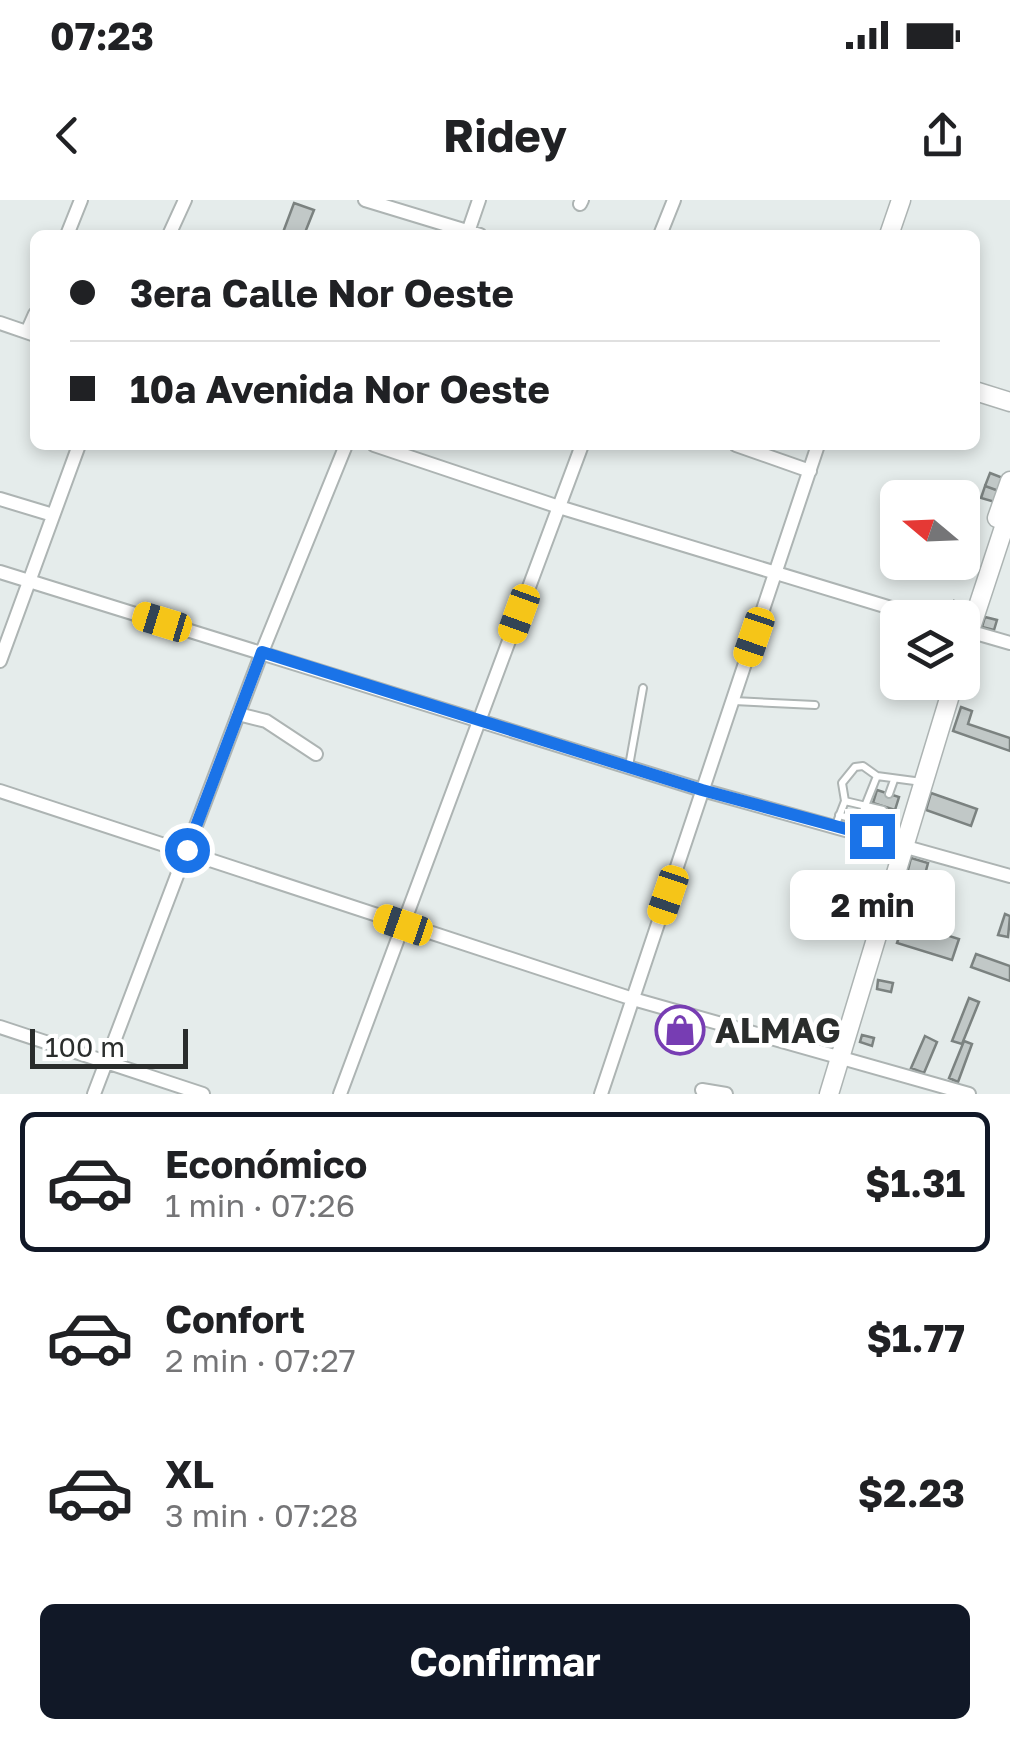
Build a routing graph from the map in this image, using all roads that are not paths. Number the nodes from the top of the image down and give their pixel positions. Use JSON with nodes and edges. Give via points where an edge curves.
{"nodes":[{"id":1,"x":82,"y":200,"type":"edge"},
{"id":2,"x":185,"y":200,"type":"edge"},
{"id":3,"x":365,"y":200,"type":"edge"},
{"id":4,"x":479,"y":200,"type":"edge"},
{"id":5,"x":674,"y":200,"type":"edge"},
{"id":6,"x":901,"y":200,"type":"edge"},
{"id":7,"x":436,"y":229,"type":"edge"},
{"id":8,"x":69,"y":230,"type":"edge"},
{"id":9,"x":171,"y":230,"type":"edge"},
{"id":10,"x":474,"y":230,"type":"edge"},
{"id":11,"x":662,"y":230,"type":"edge"},
{"id":12,"x":891,"y":230,"type":"edge"},
{"id":13,"x":0,"y":324,"type":"edge"},
{"id":14,"x":30,"y":334,"type":"edge"},
{"id":15,"x":980,"y":393,"type":"edge"},
{"id":16,"x":1010,"y":402,"type":"edge"},
{"id":17,"x":77,"y":450,"type":"edge"},
{"id":18,"x":344,"y":450,"type":"edge"},
{"id":19,"x":389,"y":450,"type":"edge"},
{"id":20,"x":580,"y":450,"type":"edge"},
{"id":21,"x":750,"y":450,"type":"edge"},
{"id":22,"x":816,"y":450,"type":"edge"},
{"id":23,"x":810,"y":471,"type":"junction"},
{"id":24,"x":1009,"y":484,"type":"edge"},
{"id":25,"x":0,"y":500,"type":"edge"},
{"id":26,"x":559,"y":507,"type":"junction"},
{"id":27,"x":1010,"y":509,"type":"edge"},
{"id":28,"x":53,"y":515,"type":"junction"},
{"id":29,"x":0,"y":572,"type":"edge"},
{"id":30,"x":776,"y":573,"type":"junction"},
{"id":31,"x":981,"y":581,"type":"junction"},
{"id":32,"x":29,"y":582,"type":"junction"},
{"id":33,"x":974,"y":600,"type":"edge"},
{"id":34,"x":880,"y":605,"type":"edge"},
{"id":35,"x":980,"y":632,"type":"edge"},
{"id":36,"x":1010,"y":642,"type":"edge"},
{"id":37,"x":262,"y":652,"type":"junction"},
{"id":38,"x":0,"y":661,"type":"edge"},
{"id":39,"x":643,"y":688,"type":"dead end"},
{"id":40,"x":941,"y":700,"type":"edge"},
{"id":41,"x":945,"y":700,"type":"edge"},
{"id":42,"x":732,"y":701,"type":"junction"},
{"id":43,"x":815,"y":706,"type":"dead end"},
{"id":44,"x":940,"y":710,"type":"junction"},
{"id":45,"x":238,"y":714,"type":"junction"},
{"id":46,"x":480,"y":720,"type":"junction"},
{"id":47,"x":316,"y":754,"type":"dead end"},
{"id":48,"x":629,"y":768,"type":"junction"},
{"id":49,"x":877,"y":776,"type":"junction"},
{"id":50,"x":910,"y":781,"type":"junction"},
{"id":51,"x":702,"y":790,"type":"junction"},
{"id":52,"x":0,"y":792,"type":"edge"},
{"id":53,"x":888,"y":794,"type":"dead end"},
{"id":54,"x":845,"y":801,"type":"junction"},
{"id":55,"x":864,"y":804,"type":"junction"},
{"id":56,"x":837,"y":821,"type":"junction"},
{"id":57,"x":859,"y":821,"type":"junction"},
{"id":58,"x":874,"y":832,"type":"junction"},
{"id":59,"x":899,"y":840,"type":"junction"},
{"id":60,"x":187,"y":850,"type":"junction"},
{"id":61,"x":1010,"y":876,"type":"edge"},
{"id":62,"x":403,"y":925,"type":"junction"},
{"id":63,"x":632,"y":999,"type":"junction"},
{"id":64,"x":0,"y":1027,"type":"edge"},
{"id":65,"x":834,"y":1057,"type":"junction"},
{"id":66,"x":106,"y":1062,"type":"junction"},
{"id":67,"x":702,"y":1090,"type":"dead end"},
{"id":68,"x":94,"y":1094,"type":"edge"},
{"id":69,"x":202,"y":1094,"type":"edge"},
{"id":70,"x":340,"y":1094,"type":"edge"},
{"id":71,"x":601,"y":1094,"type":"edge"},
{"id":72,"x":726,"y":1094,"type":"edge"},
{"id":73,"x":818,"y":1094,"type":"edge"},
{"id":74,"x":829,"y":1094,"type":"edge"},
{"id":75,"x":969,"y":1094,"type":"edge"}],
"edges":[{"from":1,"to":8,"type":"street"},
{"from":2,"to":9,"type":"street"},
{"from":3,"to":7,"type":"street"},
{"from":4,"to":10,"type":"street"},
{"from":5,"to":11,"type":"street"},
{"from":6,"to":12,"type":"street"},
{"from":13,"to":14,"type":"street"},
{"from":15,"to":16,"type":"street"},
{"from":17,"to":28,"type":"street"},
{"from":18,"to":37,"type":"street"},
{"from":19,"to":26,"type":"street"},
{"from":20,"to":26,"type":"street"},
{"from":21,"to":23,"type":"street"},
{"from":22,"to":23,"type":"street"},
{"from":23,"to":30,"type":"street"},
{"from":24,"to":31,"type":"street"},
{"from":25,"to":28,"type":"street"},
{"from":26,"to":30,"type":"street"},
{"from":26,"to":46,"type":"street"},
{"from":27,"to":31,"type":"street"},
{"from":28,"to":32,"type":"street"},
{"from":29,"to":32,"type":"street"},
{"from":30,"to":34,"type":"street"},
{"from":30,"to":42,"type":"street"},
{"from":31,"to":33,"type":"street"},
{"from":32,"to":37,"type":"street"},
{"from":32,"to":38,"type":"street"},
{"from":35,"to":36,"type":"street"},
{"from":37,"to":45,"type":"street"},
{"from":37,"to":46,"type":"street"},
{"from":39,"to":48,"type":"lane"},
{"from":40,"to":44,"type":"street"},
{"from":41,"to":44,"type":"street"},
{"from":42,"to":43,"type":"lane"},
{"from":42,"to":51,"type":"street"},
{"from":44,"to":50,"type":"street"},
{"from":45,"to":47,"type":"street","via":[[266,721]]},
{"from":45,"to":60,"type":"street"},
{"from":46,"to":48,"type":"street"},
{"from":46,"to":62,"type":"street"},
{"from":48,"to":51,"type":"street"},
{"from":49,"to":50,"type":"lane"},
{"from":49,"to":54,"type":"lane","via":[[855,767],[842,783]]},
{"from":49,"to":55,"type":"lane"},
{"from":50,"to":53,"type":"lane"},
{"from":50,"to":59,"type":"street"},
{"from":51,"to":56,"type":"street"},
{"from":51,"to":63,"type":"street"},
{"from":52,"to":60,"type":"street"},
{"from":54,"to":55,"type":"lane"},
{"from":54,"to":56,"type":"lane"},
{"from":55,"to":57,"type":"lane"},
{"from":55,"to":58,"type":"lane","via":[[884,808]]},
{"from":56,"to":57,"type":"lane"},
{"from":56,"to":58,"type":"street"},
{"from":57,"to":58,"type":"lane"},
{"from":58,"to":59,"type":"street"},
{"from":59,"to":61,"type":"street"},
{"from":59,"to":65,"type":"street"},
{"from":60,"to":62,"type":"street"},
{"from":60,"to":66,"type":"street"},
{"from":62,"to":63,"type":"street"},
{"from":62,"to":70,"type":"street"},
{"from":63,"to":65,"type":"street"},
{"from":63,"to":71,"type":"street"},
{"from":64,"to":66,"type":"street"},
{"from":65,"to":73,"type":"street"},
{"from":65,"to":74,"type":"street"},
{"from":65,"to":75,"type":"street"},
{"from":66,"to":68,"type":"street"},
{"from":66,"to":69,"type":"street"},
{"from":67,"to":72,"type":"street"}]}
